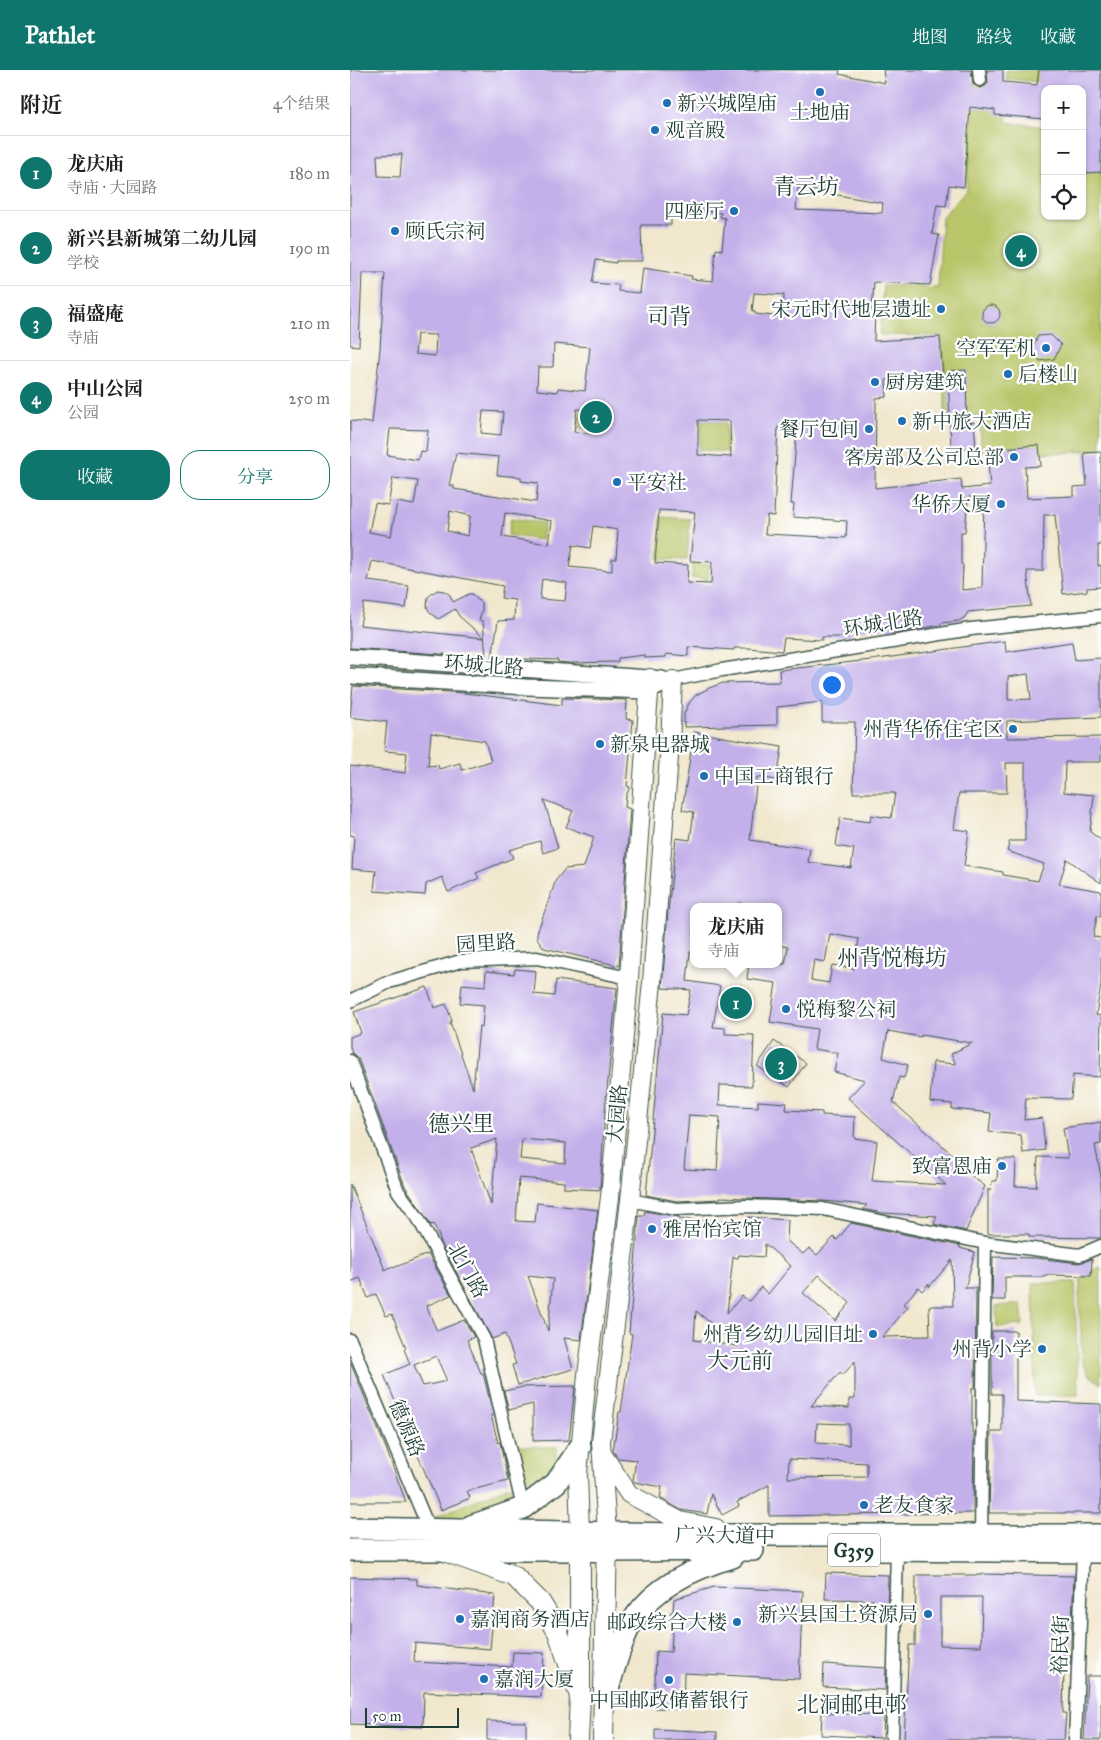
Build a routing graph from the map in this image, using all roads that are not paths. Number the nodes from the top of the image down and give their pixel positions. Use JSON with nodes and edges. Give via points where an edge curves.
{"nodes":[{"id":1,"x":1101,"y":616,"type":"edge"},
{"id":2,"x":350,"y":656,"type":"edge"},
{"id":3,"x":350,"y":676,"type":"edge"},
{"id":4,"x":673,"y":680,"type":"junction"},
{"id":5,"x":650,"y":684,"type":"junction"},
{"id":6,"x":629,"y":978,"type":"junction"},
{"id":7,"x":350,"y":1001,"type":"edge"},
{"id":8,"x":350,"y":1061,"type":"edge"},
{"id":9,"x":630,"y":1200,"type":"junction"},
{"id":10,"x":985,"y":1243,"type":"junction"},
{"id":11,"x":1101,"y":1246,"type":"edge"},
{"id":12,"x":350,"y":1340,"type":"edge"},
{"id":13,"x":580,"y":1447,"type":"junction"},
{"id":14,"x":602,"y":1453,"type":"junction"},
{"id":15,"x":523,"y":1508,"type":"junction"},
{"id":16,"x":350,"y":1528,"type":"edge"},
{"id":17,"x":429,"y":1530,"type":"junction"},
{"id":18,"x":457,"y":1531,"type":"junction"},
{"id":19,"x":1101,"y":1535,"type":"edge"},
{"id":20,"x":981,"y":1536,"type":"junction"},
{"id":21,"x":579,"y":1541,"type":"junction"},
{"id":22,"x":607,"y":1542,"type":"junction"},
{"id":23,"x":756,"y":1543,"type":"junction"},
{"id":24,"x":350,"y":1550,"type":"edge"},
{"id":25,"x":440,"y":1550,"type":"junction"},
{"id":26,"x":897,"y":1550,"type":"junction"},
{"id":27,"x":1092,"y":1551,"type":"edge"},
{"id":28,"x":580,"y":1696,"type":"junction"},
{"id":29,"x":605,"y":1699,"type":"junction"},
{"id":30,"x":578,"y":1740,"type":"edge"},
{"id":31,"x":603,"y":1740,"type":"edge"},
{"id":32,"x":892,"y":1740,"type":"edge"},
{"id":33,"x":1074,"y":1740,"type":"edge"}],
"edges":[{"from":1,"to":4,"type":"street","name":"环城北路","via":[[971,629]]},
{"from":2,"to":5,"type":"street","name":"环城北路"},
{"from":3,"to":5,"type":"street","name":"环城北路","via":[[526,688]]},
{"from":4,"to":5,"type":"street","name":"环城北路"},
{"from":4,"to":9,"type":"main road","name":"大园路","via":[[652,982]]},
{"from":5,"to":6,"type":"main road","name":"大园路"},
{"from":6,"to":7,"type":"street","name":"园里路","via":[[537,958],[461,961],[389,982]]},
{"from":6,"to":13,"type":"main road","name":"大园路","via":[[610,1197]]},
{"from":8,"to":15,"type":"street","name":"北门路","via":[[398,1191],[418,1218],[484,1338]]},
{"from":9,"to":10,"type":"street","via":[[676,1209],[747,1206],[823,1210]]},
{"from":9,"to":14,"type":"main road","name":"大园路"},
{"from":10,"to":11,"type":"street","via":[[1080,1255]]},
{"from":10,"to":20,"type":"street"},
{"from":12,"to":17,"type":"street","name":"德源路"},
{"from":13,"to":15,"type":"highway","via":[[556,1483]]},
{"from":13,"to":21,"type":"main road","name":"大园路"},
{"from":14,"to":22,"type":"main road","name":"大园路"},
{"from":14,"to":23,"type":"main road","via":[[629,1494],[680,1521]]},
{"from":15,"to":18,"type":"highway"},
{"from":16,"to":17,"type":"highway","name":"广兴大道中","number":"G359"},
{"from":17,"to":18,"type":"highway","name":"广兴大道中","number":"G359"},
{"from":18,"to":21,"type":"highway","name":"广兴大道中","number":"G359"},
{"from":19,"to":20,"type":"highway","name":"广兴大道中","number":"G359"},
{"from":20,"to":23,"type":"highway","name":"广兴大道中","number":"G359"},
{"from":21,"to":22,"type":"highway","name":"广兴大道中","number":"G359"},
{"from":21,"to":25,"type":"highway","name":"广兴大道中","number":"G359"},
{"from":21,"to":28,"type":"main road"},
{"from":22,"to":23,"type":"highway","name":"广兴大道中","number":"G359"},
{"from":22,"to":29,"type":"main road"},
{"from":23,"to":26,"type":"highway","name":"广兴大道中","number":"G359"},
{"from":23,"to":29,"type":"highway","via":[[673,1582],[652,1598],[636,1616],[623,1643]]},
{"from":24,"to":25,"type":"highway","name":"广兴大道中","number":"G359"},
{"from":25,"to":28,"type":"main road","via":[[514,1576],[540,1602],[558,1632]]},
{"from":26,"to":27,"type":"highway","name":"广兴大道中","number":"G359"},
{"from":26,"to":32,"type":"street"},
{"from":27,"to":33,"type":"street","name":"裕民街"},
{"from":28,"to":30,"type":"main road"},
{"from":29,"to":31,"type":"main road"}]}
